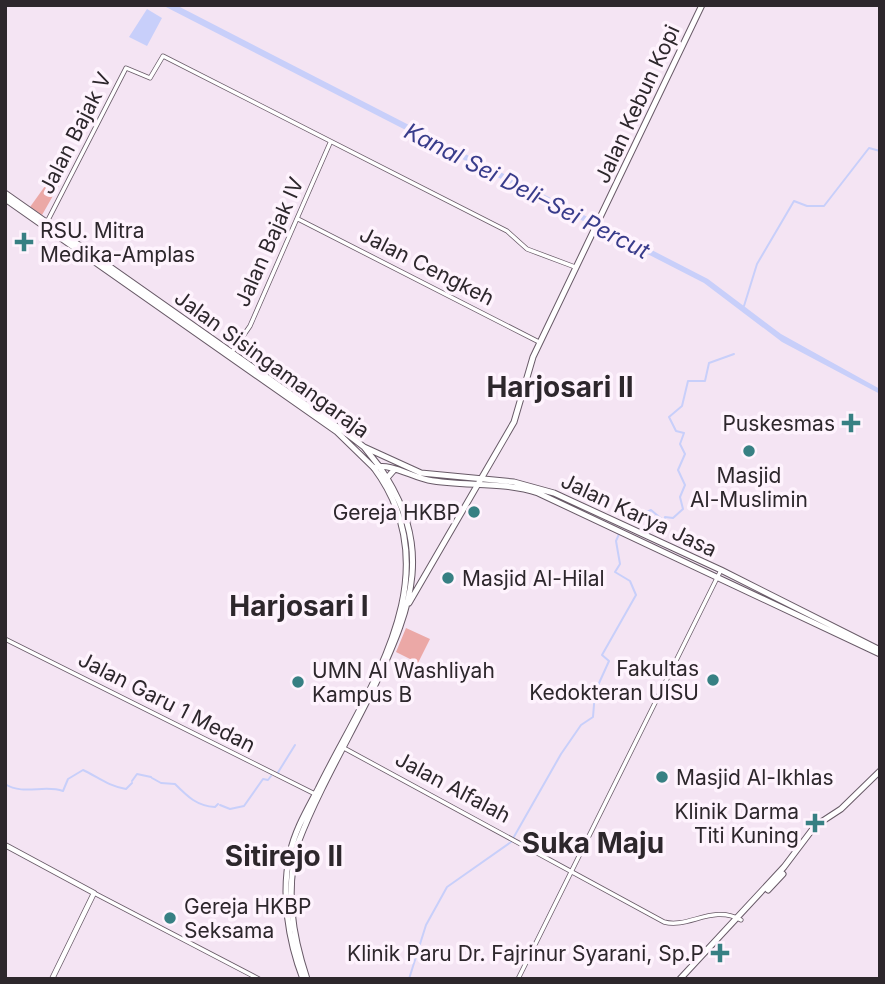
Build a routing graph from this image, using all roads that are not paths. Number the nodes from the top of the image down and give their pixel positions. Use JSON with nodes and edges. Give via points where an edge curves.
{"nodes":[{"id":1,"x":702,"y":5,"type":"edge"},
{"id":2,"x":330,"y":143,"type":"junction"},
{"id":3,"x":5,"y":193,"type":"edge"},
{"id":4,"x":5,"y":199,"type":"edge"},
{"id":5,"x":298,"y":219,"type":"junction"},
{"id":6,"x":47,"y":222,"type":"junction"},
{"id":7,"x":576,"y":268,"type":"junction"},
{"id":8,"x":540,"y":343,"type":"junction"},
{"id":9,"x":232,"y":352,"type":"junction"},
{"id":10,"x":364,"y":447,"type":"junction"},
{"id":11,"x":386,"y":459,"type":"junction"},
{"id":12,"x":375,"y":465,"type":"junction"},
{"id":13,"x":394,"y":470,"type":"junction"},
{"id":14,"x":387,"y":478,"type":"junction"},
{"id":15,"x":481,"y":481,"type":"junction"},
{"id":16,"x":720,"y":573,"type":"junction"},
{"id":17,"x":411,"y":584,"type":"junction"},
{"id":18,"x":420,"y":588,"type":"junction"},
{"id":19,"x":406,"y":604,"type":"junction"},
{"id":20,"x":5,"y":639,"type":"edge"},
{"id":21,"x":880,"y":652,"type":"edge"},
{"id":22,"x":342,"y":746,"type":"junction"},
{"id":23,"x":879,"y":775,"type":"edge"},
{"id":24,"x":315,"y":794,"type":"junction"},
{"id":25,"x":5,"y":845,"type":"edge"},
{"id":26,"x":291,"y":860,"type":"junction"},
{"id":27,"x":571,"y":871,"type":"junction"},
{"id":28,"x":94,"y":893,"type":"junction"},
{"id":29,"x":739,"y":919,"type":"junction"},
{"id":30,"x":52,"y":979,"type":"edge"},
{"id":31,"x":259,"y":979,"type":"edge"},
{"id":32,"x":305,"y":979,"type":"edge"},
{"id":33,"x":518,"y":979,"type":"edge"},
{"id":34,"x":682,"y":979,"type":"edge"}],
"edges":[{"from":1,"to":7,"type":"main road","name":"Jalan Kebun Kopi"},
{"from":2,"to":5,"type":"street","name":"Jalan Bajak IV"},
{"from":2,"to":6,"type":"street","name":"Jalan Bajak V","via":[[163,56],[150,78],[126,68]]},
{"from":2,"to":7,"type":"street","via":[[511,233],[527,249]]},
{"from":3,"to":6,"type":"main road","name":"Jalan Sisingamangaraja"},
{"from":4,"to":12,"type":"main road","name":"Jalan Sisingamangaraja","via":[[337,432]]},
{"from":5,"to":8,"type":"street","name":"Jalan Cengkeh"},
{"from":5,"to":9,"type":"street","name":"Jalan Bajak IV","via":[[250,326]]},
{"from":6,"to":9,"type":"main road","name":"Jalan Sisingamangaraja"},
{"from":7,"to":8,"type":"main road","name":"Jalan Kebun Kopi"},
{"from":8,"to":15,"type":"main road","name":"Jalan Kebun Kopi","via":[[514,422]]},
{"from":9,"to":10,"type":"main road","name":"Jalan Sisingamangaraja"},
{"from":10,"to":11,"type":"main road","name":"Jalan Karya Jasa"},
{"from":10,"to":12,"type":"main road","name":"Jalan Sisingamangaraja"},
{"from":11,"to":12,"type":"main road"},
{"from":11,"to":15,"type":"main road","name":"Jalan Karya Jasa","via":[[421,473]]},
{"from":12,"to":13,"type":"main road","name":"Jalan Karya Jasa"},
{"from":12,"to":14,"type":"main road","name":"Jalan Sisingamangaraja"},
{"from":12,"to":19,"type":"main road","name":"Jalan Sisingamangaraja","via":[[402,525]]},
{"from":13,"to":14,"type":"main road"},
{"from":13,"to":15,"type":"main road","name":"Jalan Karya Jasa","via":[[432,481]]},
{"from":14,"to":17,"type":"main road","name":"Jalan Sisingamangaraja","via":[[410,538]]},
{"from":15,"to":16,"type":"main road","name":"Jalan Karya Jasa","via":[[524,489],[597,517]]},
{"from":15,"to":18,"type":"main road","name":"Jalan Kebun Kopi"},
{"from":16,"to":21,"type":"main road","name":"Jalan Karya Jasa"},
{"from":16,"to":27,"type":"street"},
{"from":17,"to":18,"type":"main road"},
{"from":17,"to":19,"type":"main road","name":"Jalan Sisingamangaraja"},
{"from":18,"to":19,"type":"main road","name":"Jalan Kebun Kopi"},
{"from":19,"to":22,"type":"main road","name":"Jalan Sisingamangaraja","via":[[391,652]]},
{"from":20,"to":24,"type":"street","name":"Jalan Garu 1 Medan"},
{"from":22,"to":24,"type":"main road","name":"Jalan Sisingamangaraja"},
{"from":22,"to":26,"type":"main road","name":"Jalan Sisingamangaraja"},
{"from":22,"to":27,"type":"street","name":"Jalan Alfalah"},
{"from":23,"to":29,"type":"main road","via":[[843,812],[817,828]]},
{"from":24,"to":26,"type":"main road","name":"Jalan Sisingamangaraja","via":[[296,834]]},
{"from":25,"to":28,"type":"main road"},
{"from":26,"to":32,"type":"main road","name":"Jalan Sisingamangaraja","via":[[287,912]]},
{"from":27,"to":29,"type":"street","name":"Jalan Alfalah","via":[[667,923],[705,915]]},
{"from":27,"to":33,"type":"street"},
{"from":28,"to":30,"type":"main road"},
{"from":28,"to":31,"type":"street"},
{"from":29,"to":34,"type":"main road"}]}
